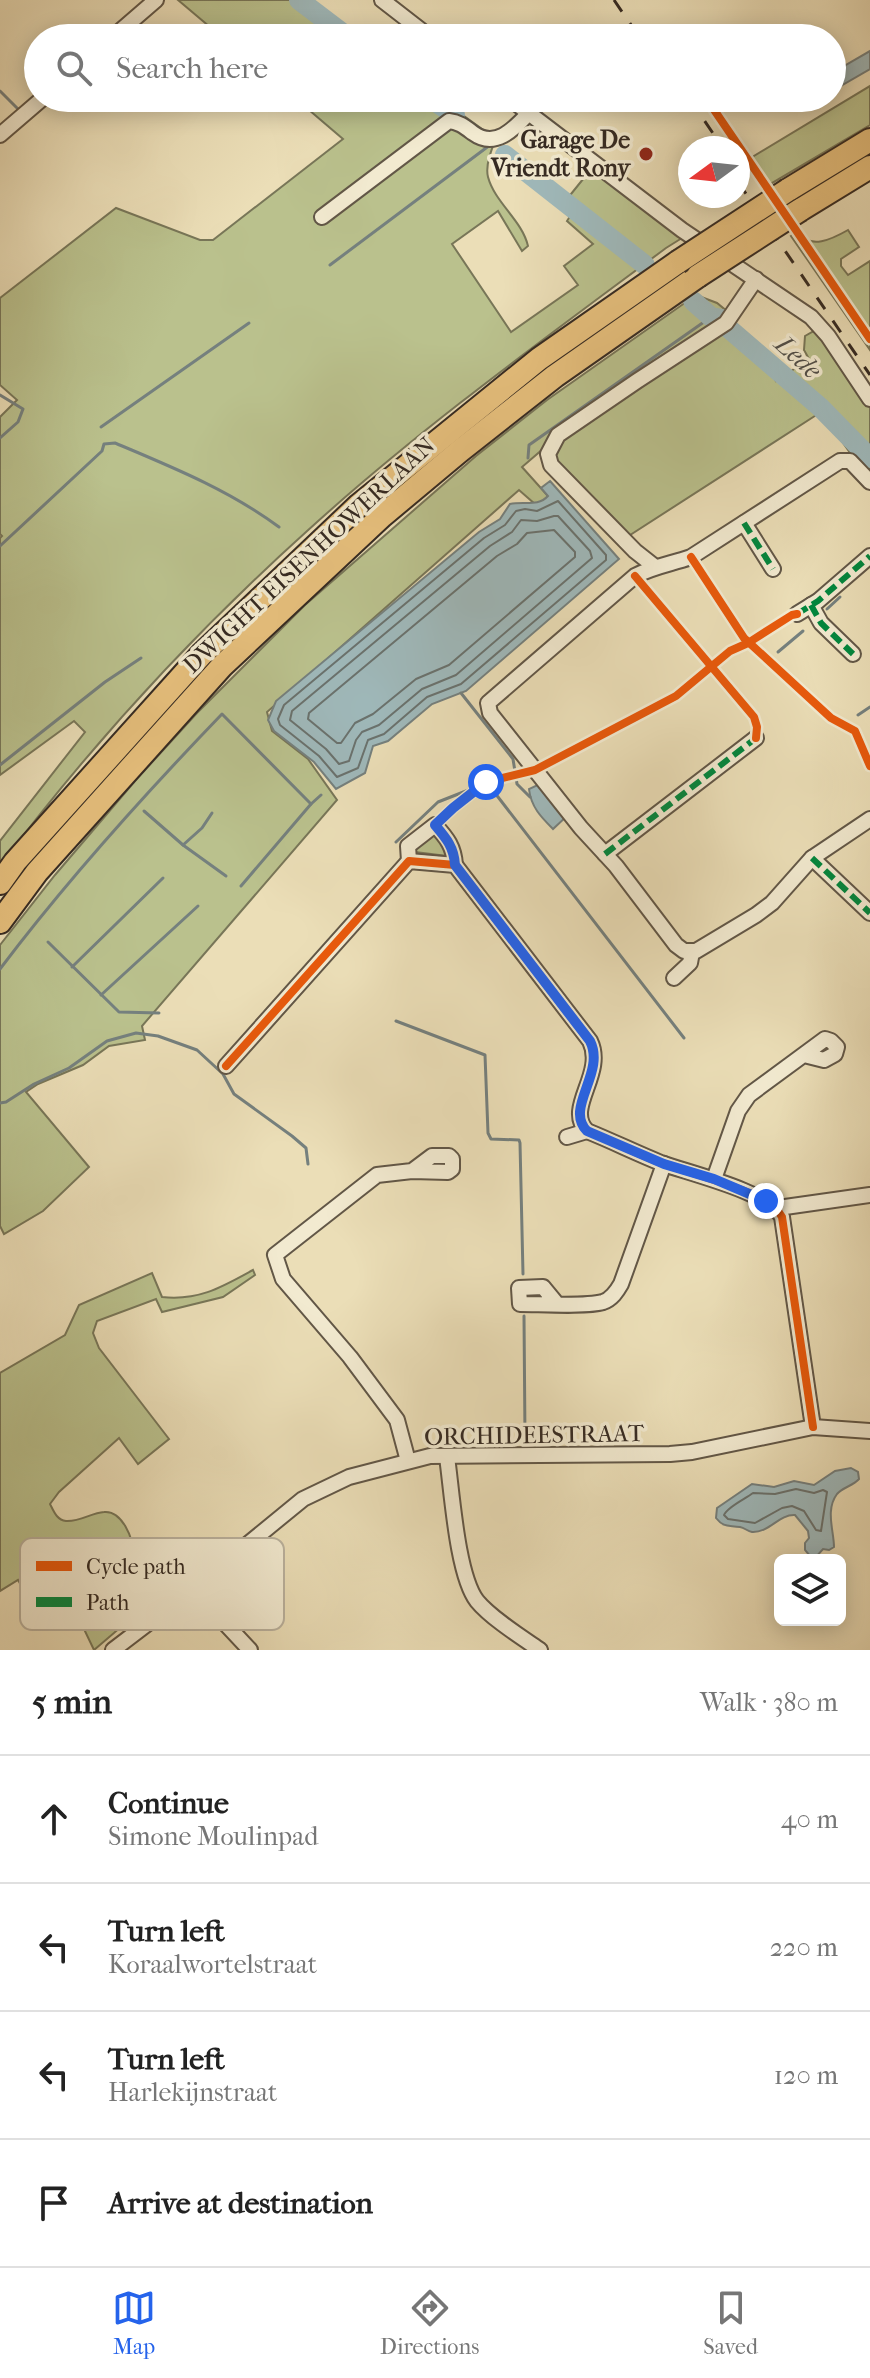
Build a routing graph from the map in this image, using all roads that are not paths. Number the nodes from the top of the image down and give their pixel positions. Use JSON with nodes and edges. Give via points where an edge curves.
{"nodes":[{"id":1,"x":156,"y":0,"type":"edge"},
{"id":2,"x":382,"y":0,"type":"edge"},
{"id":3,"x":128,"y":24,"type":"edge"},
{"id":4,"x":413,"y":24,"type":"edge"},
{"id":5,"x":27,"y":112,"type":"edge"},
{"id":6,"x":529,"y":113,"type":"joint"},
{"id":7,"x":0,"y":135,"type":"edge"},
{"id":8,"x":870,"y":140,"type":"edge"},
{"id":9,"x":870,"y":167,"type":"edge"},
{"id":10,"x":322,"y":217,"type":"dead end"},
{"id":11,"x":756,"y":279,"type":"junction"},
{"id":12,"x":870,"y":399,"type":"edge"},
{"id":13,"x":870,"y":482,"type":"edge"},
{"id":14,"x":744,"y":523,"type":"junction"},
{"id":15,"x":870,"y":556,"type":"edge"},
{"id":16,"x":654,"y":566,"type":"junction"},
{"id":17,"x":773,"y":569,"type":"dead end"},
{"id":18,"x":811,"y":605,"type":"junction"},
{"id":19,"x":797,"y":614,"type":"dead end"},
{"id":20,"x":853,"y":654,"type":"dead end"},
{"id":21,"x":756,"y":738,"type":"dead end"},
{"id":22,"x":870,"y":819,"type":"edge"},
{"id":23,"x":605,"y":854,"type":"junction"},
{"id":24,"x":812,"y":858,"type":"junction"},
{"id":25,"x":409,"y":861,"type":"junction"},
{"id":26,"x":455,"y":865,"type":"junction"},
{"id":27,"x":0,"y":883,"type":"edge"},
{"id":28,"x":870,"y":913,"type":"edge"},
{"id":29,"x":0,"y":922,"type":"edge"},
{"id":30,"x":692,"y":952,"type":"junction"},
{"id":31,"x":674,"y":978,"type":"dead end"},
{"id":32,"x":804,"y":1055,"type":"dead end"},
{"id":33,"x":226,"y":1066,"type":"dead end"},
{"id":34,"x":584,"y":1129,"type":"junction"},
{"id":35,"x":567,"y":1137,"type":"dead end"},
{"id":36,"x":664,"y":1164,"type":"junction"},
{"id":37,"x":412,"y":1171,"type":"dead end"},
{"id":38,"x":714,"y":1179,"type":"junction"},
{"id":39,"x":870,"y":1195,"type":"edge"},
{"id":40,"x":778,"y":1208,"type":"junction"},
{"id":41,"x":557,"y":1304,"type":"dead end"},
{"id":42,"x":813,"y":1427,"type":"junction"},
{"id":43,"x":870,"y":1431,"type":"edge"},
{"id":44,"x":447,"y":1457,"type":"junction"},
{"id":45,"x":408,"y":1461,"type":"junction"},
{"id":46,"x":255,"y":1538,"type":"edge"},
{"id":47,"x":139,"y":1630,"type":"edge"},
{"id":48,"x":231,"y":1630,"type":"edge"},
{"id":49,"x":113,"y":1650,"type":"edge"},
{"id":50,"x":250,"y":1650,"type":"edge"},
{"id":51,"x":540,"y":1650,"type":"edge"}],
"edges":[{"from":1,"to":3,"type":"street"},
{"from":2,"to":4,"type":"street"},
{"from":5,"to":7,"type":"street"},
{"from":6,"to":10,"type":"street","via":[[509,135],[494,139],[481,139],[449,121]]},
{"from":6,"to":11,"type":"street","via":[[682,230]]},
{"from":8,"to":27,"type":"highway","name":"DWIGHT EISENHOWERLAAN","bridge":true,"via":[[678,262],[539,359],[359,505],[202,654]]},
{"from":9,"to":29,"type":"highway","name":"DWIGHT EISENHOWERLAAN","bridge":true,"via":[[698,276],[555,376],[382,516],[222,666],[37,872]]},
{"from":11,"to":12,"type":"street","via":[[811,317]]},
{"from":11,"to":16,"type":"street","via":[[726,323],[558,435],[548,454],[551,465]]},
{"from":13,"to":14,"type":"street","via":[[850,461],[840,461]]},
{"from":14,"to":16,"type":"street","via":[[691,557]]},
{"from":14,"to":17,"type":"street"},
{"from":15,"to":18,"type":"street"},
{"from":16,"to":23,"type":"street","via":[[635,576],[488,703],[490,713]]},
{"from":18,"to":19,"type":"street"},
{"from":18,"to":20,"type":"street","via":[[821,623]]},
{"from":21,"to":23,"type":"street"},
{"from":22,"to":24,"type":"street"},
{"from":23,"to":30,"type":"street","via":[[676,945]]},
{"from":24,"to":28,"type":"street"},
{"from":24,"to":30,"type":"street","via":[[772,903]]},
{"from":25,"to":26,"type":"street"},
{"from":25,"to":26,"type":"street","via":[[408,846],[435,825],[450,842]]},
{"from":25,"to":33,"type":"street"},
{"from":26,"to":34,"type":"street","via":[[595,1050],[578,1113]]},
{"from":30,"to":31,"type":"street","via":[[690,963]]},
{"from":32,"to":38,"type":"street","via":[[749,1095]]},
{"from":34,"to":35,"type":"street"},
{"from":34,"to":36,"type":"street"},
{"from":36,"to":38,"type":"street"},
{"from":36,"to":41,"type":"street","via":[[615,1294],[604,1301]]},
{"from":37,"to":45,"type":"street","via":[[377,1175],[275,1255],[283,1279],[397,1420]]},
{"from":38,"to":40,"type":"street"},
{"from":39,"to":40,"type":"street"},
{"from":40,"to":42,"type":"street"},
{"from":42,"to":43,"type":"street","name":"ORCHIDEESTRAAT"},
{"from":42,"to":44,"type":"street","name":"ORCHIDEESTRAAT","via":[[670,1454]]},
{"from":44,"to":45,"type":"street","name":"ORCHIDEESTRAAT"},
{"from":44,"to":51,"type":"street","via":[[463,1575],[477,1601]]},
{"from":45,"to":46,"type":"street","name":"ORCHIDEESTRAAT","via":[[349,1477],[303,1499]]},
{"from":47,"to":49,"type":"street","name":"ORCHIDEESTRAAT"},
{"from":48,"to":50,"type":"street"}]}
